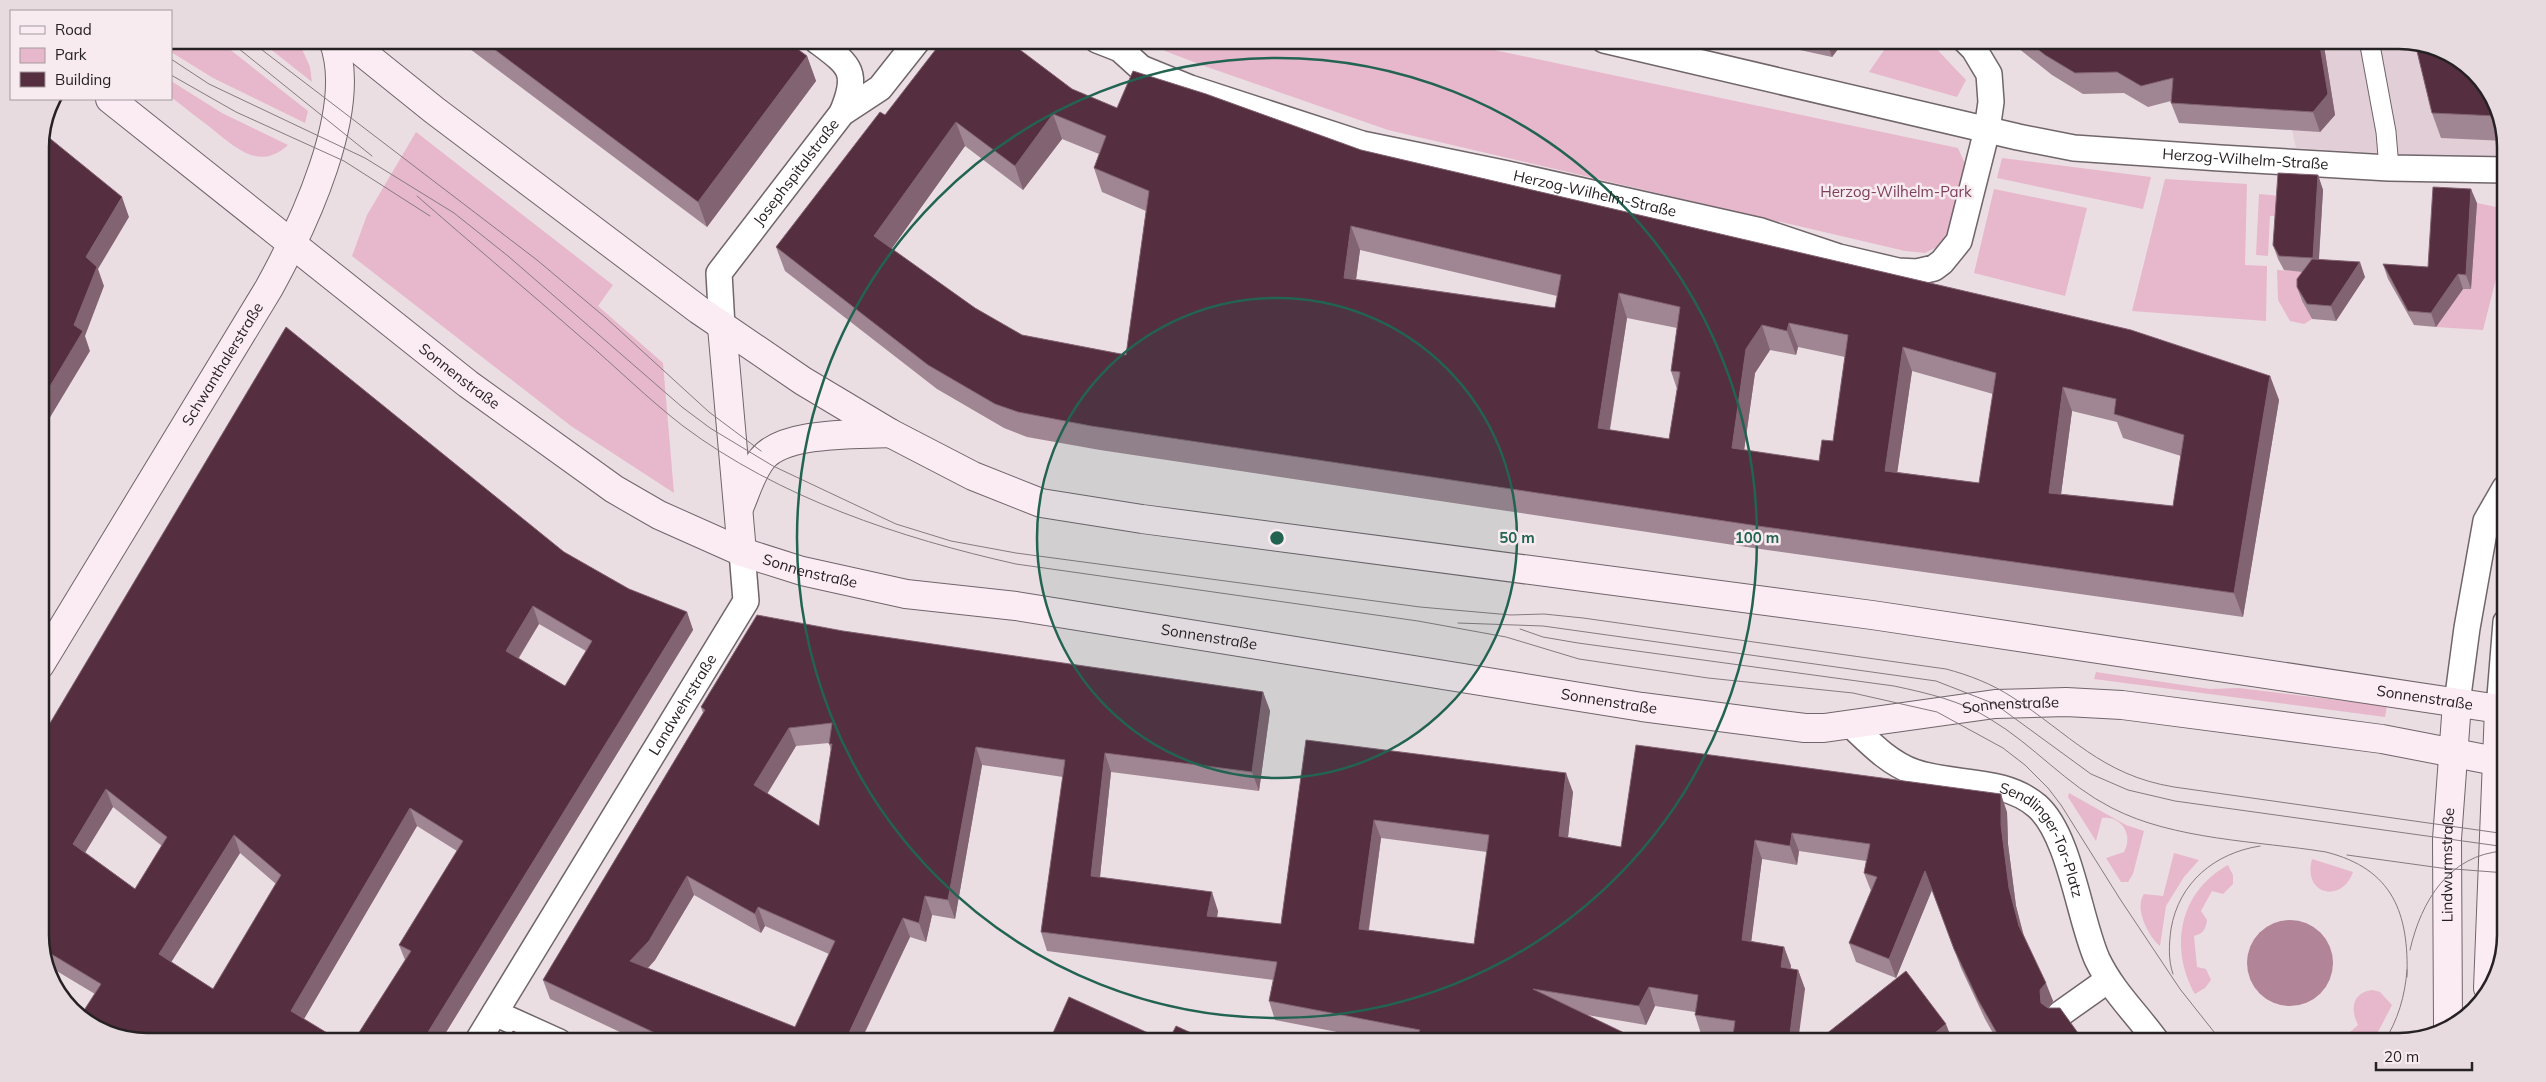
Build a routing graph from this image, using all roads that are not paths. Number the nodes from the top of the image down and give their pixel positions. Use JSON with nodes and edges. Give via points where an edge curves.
{"nodes":[{"id":1,"x":335,"y":49,"type":"edge"},
{"id":2,"x":358,"y":49,"type":"edge"},
{"id":3,"x":828,"y":49,"type":"edge"},
{"id":4,"x":911,"y":49,"type":"edge"},
{"id":5,"x":1124,"y":49,"type":"edge"},
{"id":6,"x":1642,"y":49,"type":"edge"},
{"id":7,"x":1974,"y":49,"type":"edge"},
{"id":8,"x":2371,"y":49,"type":"edge"},
{"id":9,"x":111,"y":100,"type":"edge"},
{"id":10,"x":842,"y":113,"type":"junction"},
{"id":11,"x":1986,"y":130,"type":"junction"},
{"id":12,"x":2389,"y":168,"type":"junction"},
{"id":13,"x":2497,"y":170,"type":"edge"},
{"id":14,"x":294,"y":243,"type":"junction"},
{"id":15,"x":722,"y":327,"type":"junction"},
{"id":16,"x":890,"y":433,"type":"junction"},
{"id":17,"x":2497,"y":500,"type":"edge"},
{"id":18,"x":738,"y":512,"type":"junction"},
{"id":19,"x":742,"y":552,"type":"junction"},
{"id":20,"x":49,"y":650,"type":"edge"},
{"id":21,"x":2458,"y":703,"type":"junction"},
{"id":22,"x":2497,"y":709,"type":"edge"},
{"id":23,"x":1851,"y":725,"type":"junction"},
{"id":24,"x":2453,"y":752,"type":"junction"},
{"id":25,"x":2497,"y":761,"type":"edge"},
{"id":26,"x":2497,"y":832,"type":"edge"},
{"id":27,"x":2489,"y":974,"type":"edge"},
{"id":28,"x":2108,"y":980,"type":"junction"},
{"id":29,"x":495,"y":1013,"type":"junction"},
{"id":30,"x":2060,"y":1014,"type":"edge"},
{"id":31,"x":2448,"y":1020,"type":"edge"},
{"id":32,"x":483,"y":1033,"type":"edge"},
{"id":33,"x":539,"y":1033,"type":"edge"},
{"id":34,"x":2150,"y":1033,"type":"edge"}],
"edges":[{"from":1,"to":14,"type":"main road","name":"Schwanthalerstraße","via":[[340,70],[339,108],[325,160]]},
{"from":2,"to":15,"type":"main road","name":"Sonnenstraße"},
{"from":3,"to":10,"type":"street","via":[[846,63],[849,71],[850,89]]},
{"from":4,"to":10,"type":"street","name":"Josephspitalstraße","via":[[880,88]]},
{"from":5,"to":11,"type":"street","name":"Herzog-Wilhelm-Straße","via":[[1141,68],[1182,85],[1362,144],[1761,231],[1839,257],[1907,272],[1934,268],[1956,248]]},
{"from":6,"to":11,"type":"street","name":"Herzog-Wilhelm-Straße"},
{"from":7,"to":11,"type":"street","via":[[1989,74]]},
{"from":8,"to":12,"type":"street","via":[[2386,132]]},
{"from":9,"to":14,"type":"main road","name":"Sonnenstraße"},
{"from":10,"to":15,"type":"street","name":"Josephspitalstraße","via":[[719,273]]},
{"from":11,"to":12,"type":"street","name":"Herzog-Wilhelm-Straße","via":[[2074,148]]},
{"from":12,"to":13,"type":"street","name":"Herzog-Wilhelm-Straße"},
{"from":14,"to":19,"type":"main road","name":"Sonnenstraße","via":[[468,384],[614,489],[659,515]]},
{"from":14,"to":20,"type":"main road","name":"Schwanthalerstraße"},
{"from":15,"to":16,"type":"main road","name":"Sonnenstraße"},
{"from":15,"to":18,"type":"main road","name":"Landwehrstraße"},
{"from":16,"to":18,"type":"main road","via":[[806,439],[775,448],[758,466]]},
{"from":16,"to":21,"type":"main road","name":"Sonnenstraße","via":[[973,476],[1041,503],[1882,617]]},
{"from":17,"to":21,"type":"street","via":[[2486,521],[2467,628]]},
{"from":18,"to":19,"type":"main road","name":"Landwehrstraße"},
{"from":19,"to":23,"type":"main road","name":"Sonnenstraße","via":[[802,571],[906,594],[1016,606],[1642,707],[1805,728]]},
{"from":19,"to":29,"type":"street","name":"Landwehrstraße","via":[[746,600]]},
{"from":21,"to":22,"type":"main road","name":"Sonnenstraße"},
{"from":21,"to":24,"type":"main road","name":"Lindwurmstraße"},
{"from":23,"to":24,"type":"main road","name":"Sonnenstraße","via":[[1995,704],[2066,702],[2122,705],[2285,726]]},
{"from":23,"to":28,"type":"street","name":"Sendlinger-Tor-Platz","via":[[1886,756],[1912,771],[2005,789],[2026,798],[2044,812],[2059,842],[2092,944]]},
{"from":24,"to":25,"type":"main road","name":"Sonnenstraße"},
{"from":24,"to":31,"type":"main road","name":"Lindwurmstraße","via":[[2447,869]]},
{"from":26,"to":27,"type":"main road"},
{"from":28,"to":30,"type":"street"},
{"from":28,"to":34,"type":"street","name":"Sendlinger-Tor-Platz"},
{"from":29,"to":32,"type":"street","name":"Landwehrstraße"},
{"from":29,"to":33,"type":"street"}]}
